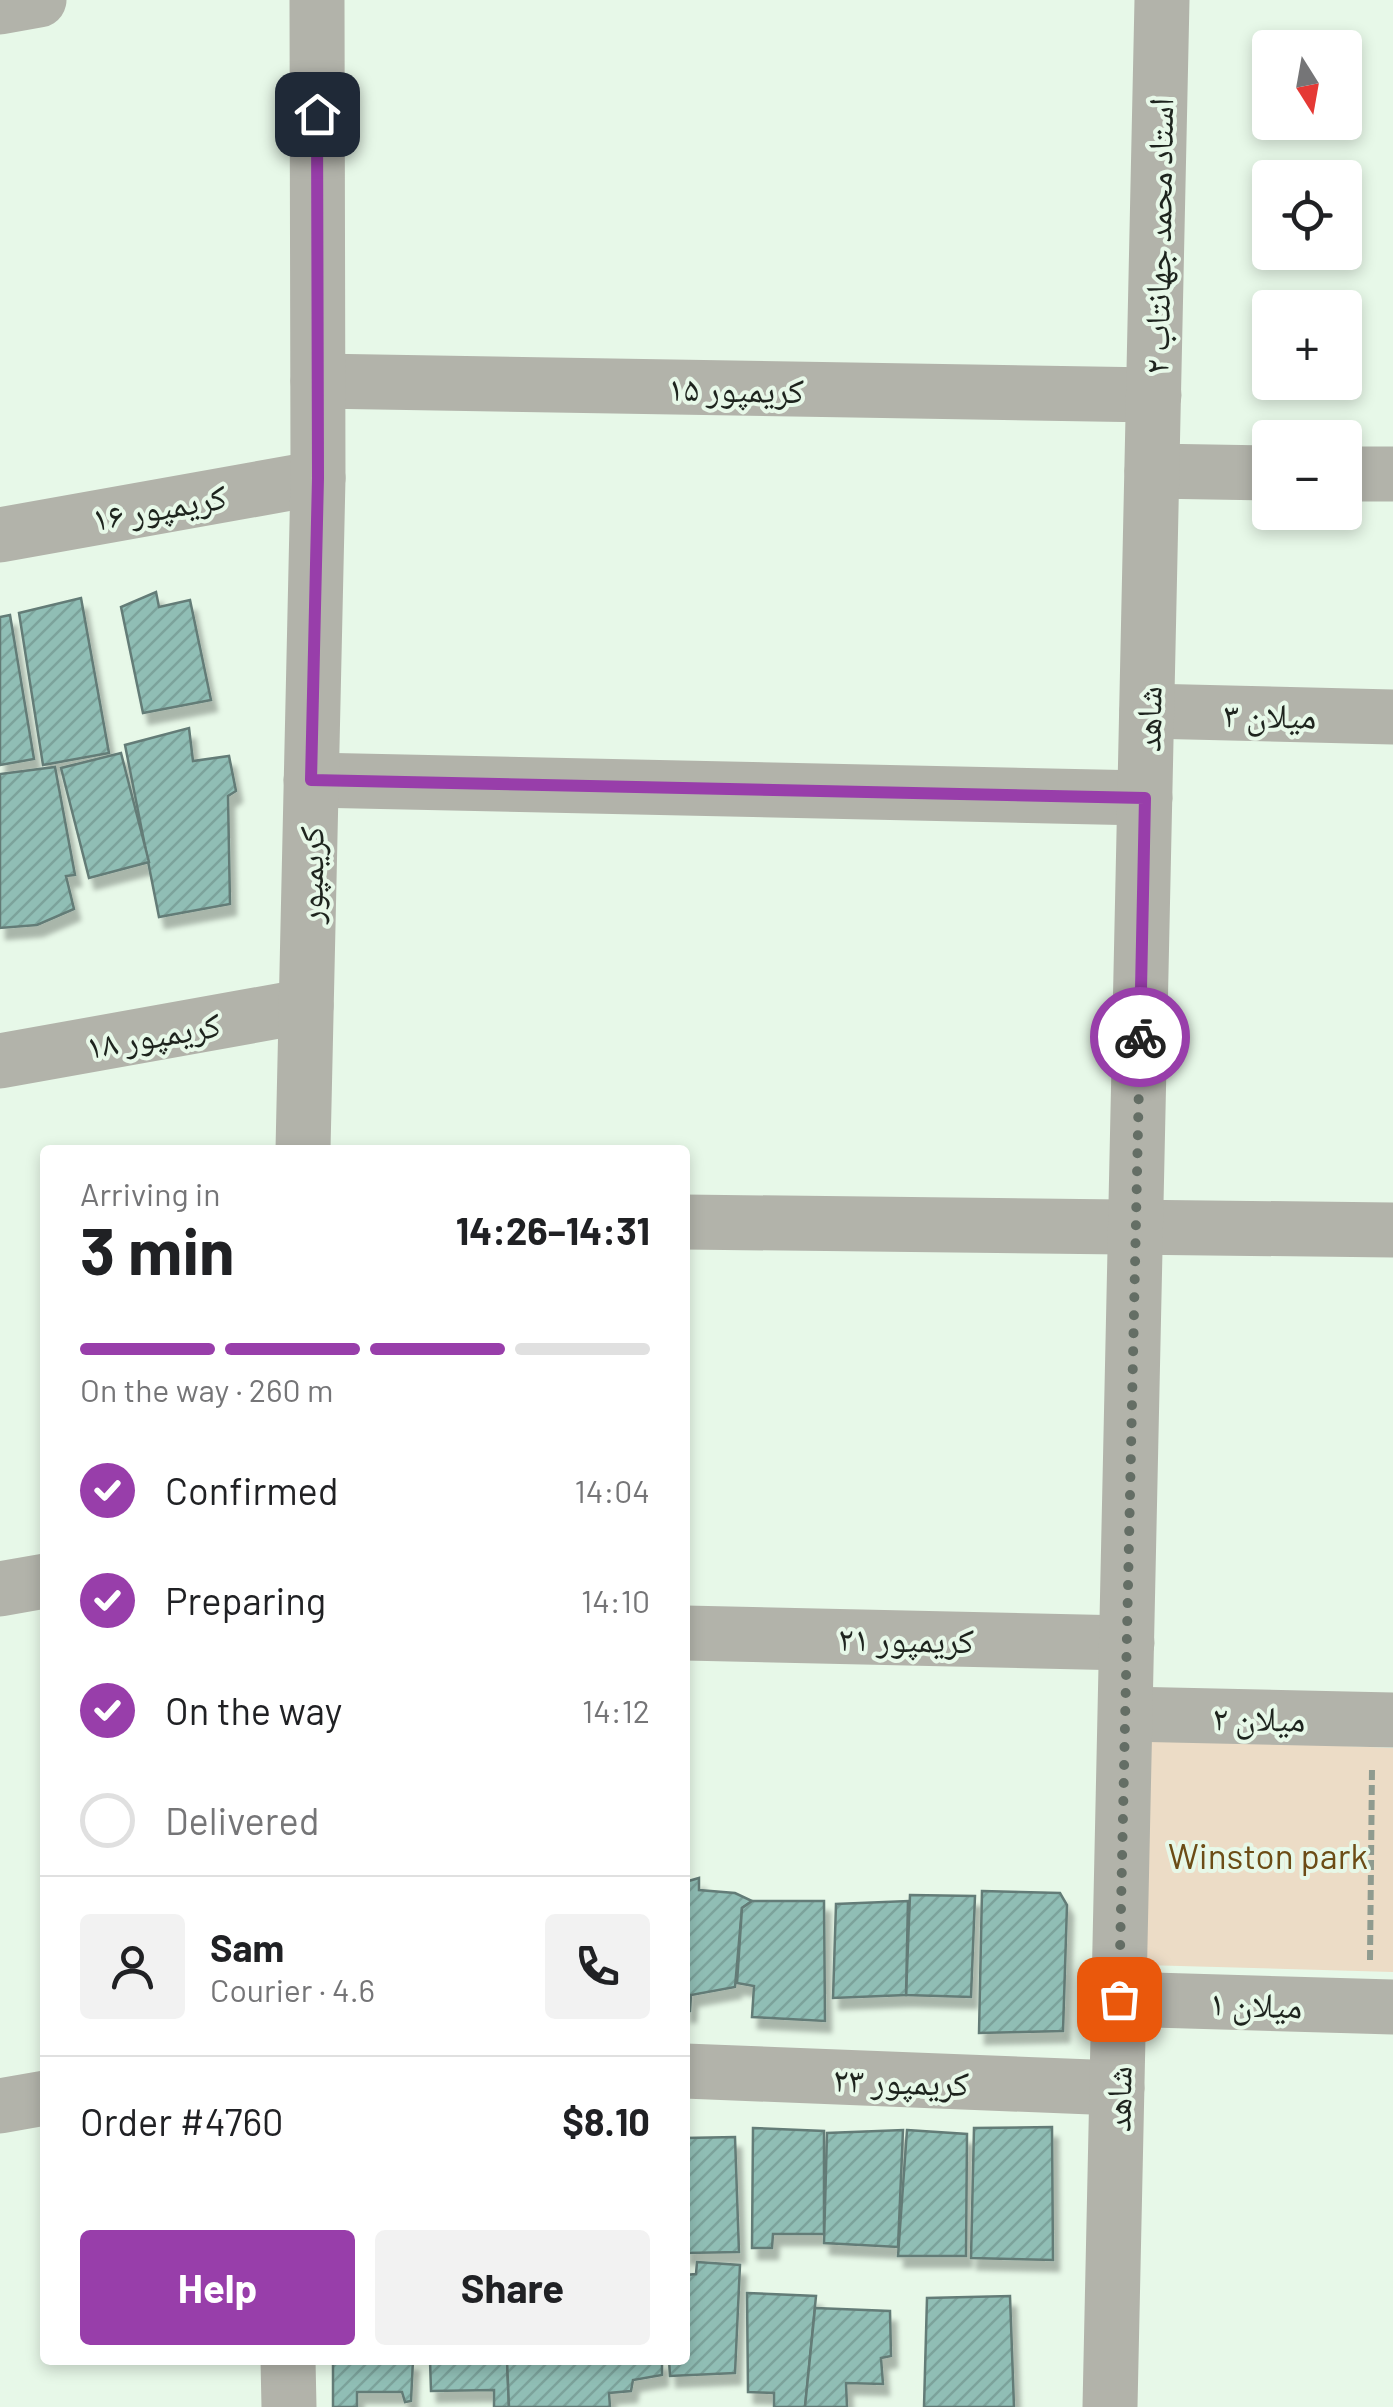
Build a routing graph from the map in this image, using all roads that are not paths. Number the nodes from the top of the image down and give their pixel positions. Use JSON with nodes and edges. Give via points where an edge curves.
{"nodes":[{"id":1,"x":39,"y":0,"type":"edge"},
{"id":2,"x":316,"y":0,"type":"edge"},
{"id":3,"x":1162,"y":0,"type":"edge"},
{"id":4,"x":0,"y":7,"type":"edge"},
{"id":5,"x":318,"y":381,"type":"junction"},
{"id":6,"x":1154,"y":396,"type":"junction"},
{"id":7,"x":1152,"y":471,"type":"junction"},
{"id":8,"x":1252,"y":473,"type":"edge"},
{"id":9,"x":1362,"y":474,"type":"edge"},
{"id":10,"x":1393,"y":474,"type":"edge"},
{"id":11,"x":318,"y":478,"type":"junction"},
{"id":12,"x":0,"y":535,"type":"edge"},
{"id":13,"x":1147,"y":711,"type":"junction"},
{"id":14,"x":1393,"y":717,"type":"edge"},
{"id":15,"x":311,"y":780,"type":"junction"},
{"id":16,"x":1145,"y":798,"type":"junction"},
{"id":17,"x":306,"y":1006,"type":"junction"},
{"id":18,"x":0,"y":1061,"type":"edge"},
{"id":19,"x":303,"y":1145,"type":"edge"},
{"id":20,"x":690,"y":1222,"type":"edge"},
{"id":21,"x":1136,"y":1228,"type":"junction"},
{"id":22,"x":1393,"y":1230,"type":"edge"},
{"id":23,"x":40,"y":1582,"type":"edge"},
{"id":24,"x":0,"y":1590,"type":"edge"},
{"id":25,"x":690,"y":1633,"type":"edge"},
{"id":26,"x":1127,"y":1643,"type":"junction"},
{"id":27,"x":1126,"y":1714,"type":"junction"},
{"id":28,"x":1383,"y":1720,"type":"edge"},
{"id":29,"x":1119,"y":1999,"type":"junction"},
{"id":30,"x":1382,"y":2007,"type":"edge"},
{"id":31,"x":690,"y":2072,"type":"edge"},
{"id":32,"x":1117,"y":2088,"type":"junction"},
{"id":33,"x":40,"y":2099,"type":"edge"},
{"id":34,"x":0,"y":2106,"type":"edge"},
{"id":35,"x":288,"y":2365,"type":"edge"},
{"id":36,"x":289,"y":2407,"type":"edge"},
{"id":37,"x":1110,"y":2407,"type":"edge"}],
"edges":[{"from":1,"to":4,"type":"street"},
{"from":2,"to":5,"type":"street","name":"کریمپور"},
{"from":3,"to":6,"type":"street","name":"استاد محمد جهانتاب ۲"},
{"from":5,"to":6,"type":"street","name":"کریمپور ۱۵"},
{"from":5,"to":11,"type":"street","name":"کریمپور"},
{"from":6,"to":7,"type":"street","name":"استاد محمد جهانتاب ۲"},
{"from":7,"to":8,"type":"street"},
{"from":7,"to":13,"type":"street","name":"شاهد"},
{"from":9,"to":10,"type":"street"},
{"from":11,"to":12,"type":"street","name":"کریمپور ۱۶"},
{"from":11,"to":15,"type":"street","name":"کریمپور"},
{"from":13,"to":14,"type":"street","name":"میلان ۳"},
{"from":13,"to":16,"type":"street","name":"شاهد"},
{"from":15,"to":16,"type":"street"},
{"from":15,"to":17,"type":"street","name":"کریمپور"},
{"from":16,"to":21,"type":"street","name":"شاهد"},
{"from":17,"to":18,"type":"street","name":"کریمپور ۱۸"},
{"from":17,"to":19,"type":"street","name":"کریمپور"},
{"from":20,"to":21,"type":"street"},
{"from":21,"to":22,"type":"street"},
{"from":21,"to":26,"type":"street","name":"شاهد"},
{"from":23,"to":24,"type":"street"},
{"from":25,"to":26,"type":"street","name":"کریمپور ۲۱"},
{"from":26,"to":27,"type":"street","name":"شاهد"},
{"from":27,"to":28,"type":"street","name":"میلان ۲"},
{"from":27,"to":29,"type":"street","name":"شاهد"},
{"from":29,"to":30,"type":"street","name":"میلان ۱"},
{"from":29,"to":32,"type":"street","name":"شاهد"},
{"from":31,"to":32,"type":"street","name":"کریمپور ۲۳"},
{"from":32,"to":37,"type":"street","name":"شاهد"},
{"from":33,"to":34,"type":"street"},
{"from":35,"to":36,"type":"street"}]}
